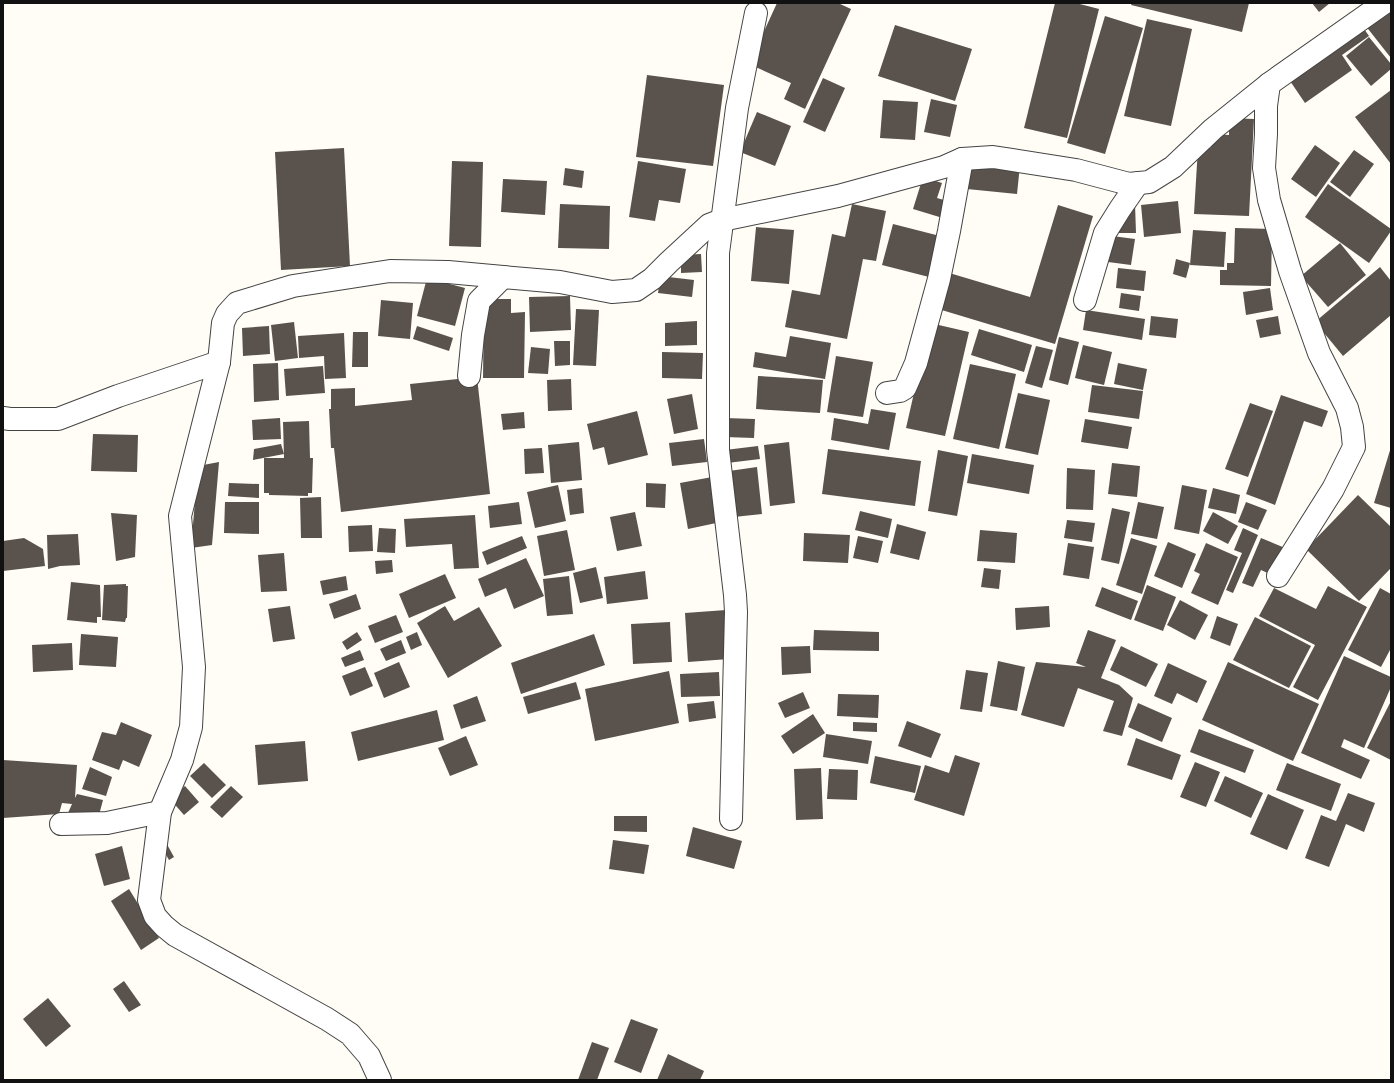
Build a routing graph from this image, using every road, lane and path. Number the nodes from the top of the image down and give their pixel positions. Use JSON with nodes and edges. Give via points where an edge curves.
{"nodes":[{"id":1,"x":1384,"y":3,"type":"edge"},
{"id":2,"x":756,"y":13,"type":"dead end"},
{"id":3,"x":1269,"y":84,"type":"junction"},
{"id":4,"x":962,"y":159,"type":"junction"},
{"id":5,"x":1138,"y":183,"type":"junction"},
{"id":6,"x":722,"y":220,"type":"junction"},
{"id":7,"x":503,"y":277,"type":"junction"},
{"id":8,"x":1085,"y":300,"type":"dead end"},
{"id":9,"x":220,"y":362,"type":"junction"},
{"id":10,"x":469,"y":376,"type":"dead end"},
{"id":11,"x":887,"y":393,"type":"dead end"},
{"id":12,"x":3,"y":418,"type":"edge"},
{"id":13,"x":1278,"y":576,"type":"dead end"},
{"id":14,"x":160,"y":812,"type":"junction"},
{"id":15,"x":731,"y":819,"type":"dead end"},
{"id":16,"x":61,"y":824,"type":"dead end"},
{"id":17,"x":380,"y":1080,"type":"edge"}],
"edges":[{"from":1,"to":3,"type":"street"},
{"from":2,"to":6,"type":"street","via":[[737,108]]},
{"from":3,"to":5,"type":"street","via":[[1213,129],[1173,167],[1149,182]]},
{"from":3,"to":13,"type":"street","via":[[1264,168],[1269,200],[1290,271],[1319,353],[1347,408],[1354,447],[1333,489]]},
{"from":4,"to":5,"type":"street","via":[[993,157],[1076,170],[1129,184]]},
{"from":4,"to":6,"type":"street","via":[[944,167],[838,196]]},
{"from":4,"to":11,"type":"street","via":[[939,279],[916,363],[905,388]]},
{"from":5,"to":8,"type":"street","via":[[1105,233]]},
{"from":6,"to":7,"type":"street","via":[[709,225],[652,279],[636,290],[612,292],[560,282]]},
{"from":6,"to":15,"type":"street","via":[[718,253],[718,450],[736,595]]},
{"from":7,"to":9,"type":"street","via":[[448,272],[390,271],[293,286],[237,303],[223,323]]},
{"from":7,"to":10,"type":"street","via":[[479,301]]},
{"from":9,"to":12,"type":"street","via":[[58,419]]},
{"from":9,"to":14,"type":"street","via":[[180,516],[194,667],[191,727],[182,760]]},
{"from":14,"to":16,"type":"street","via":[[107,824]]},
{"from":14,"to":17,"type":"street","via":[[149,900],[155,916],[175,935],[350,1034],[369,1056]]}]}
